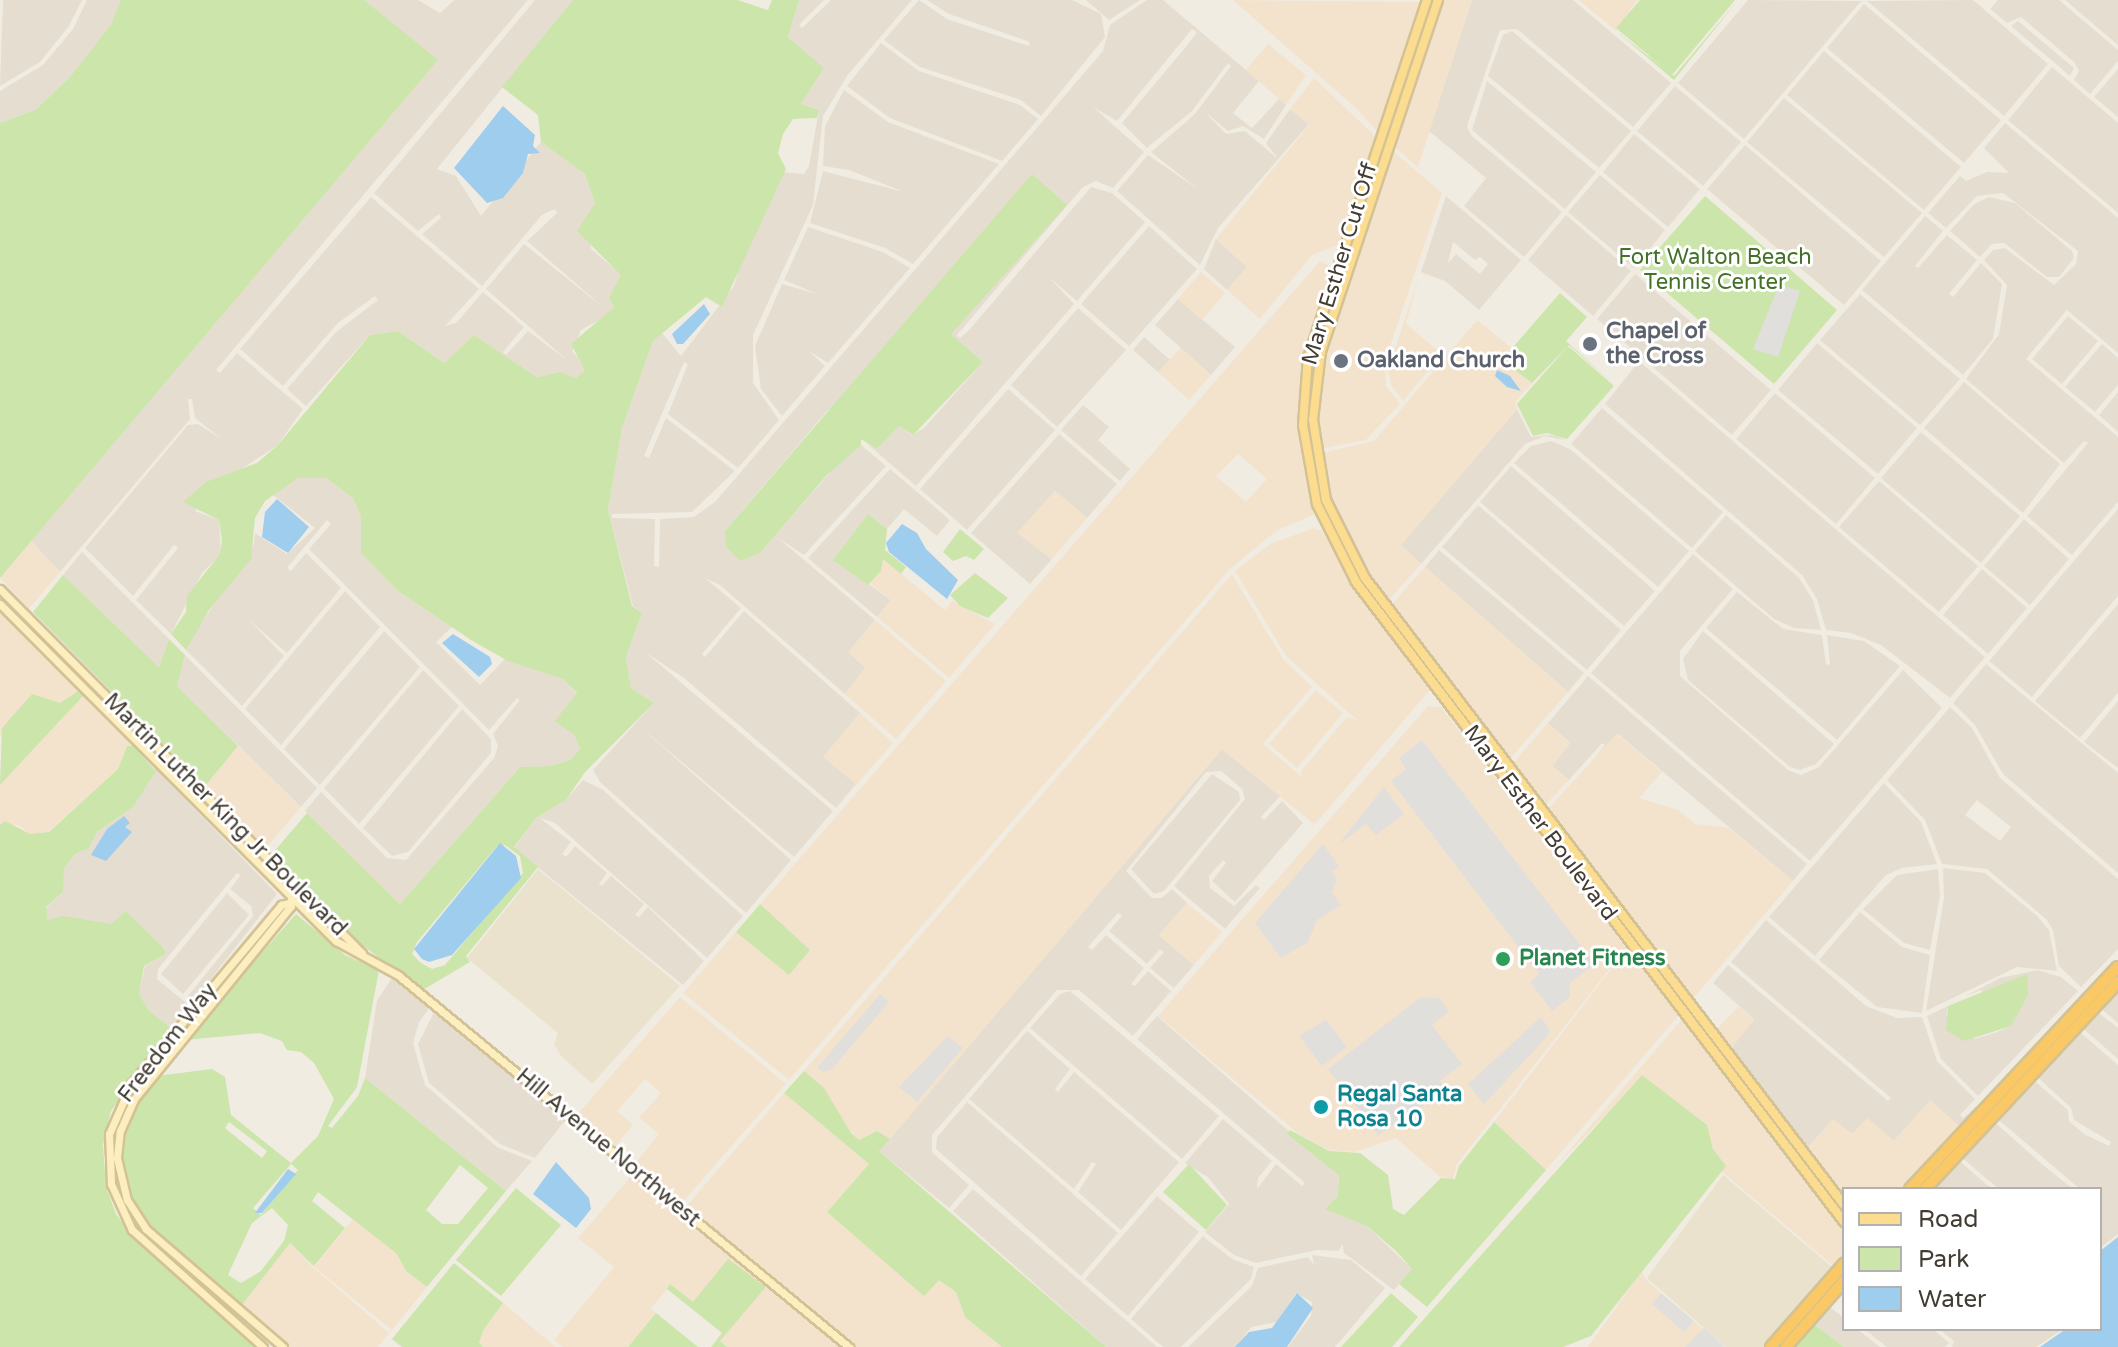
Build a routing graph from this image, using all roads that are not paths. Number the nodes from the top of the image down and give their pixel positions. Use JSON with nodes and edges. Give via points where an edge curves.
{"nodes":[{"id":1,"x":1427,"y":0,"type":"edge"},
{"id":2,"x":1438,"y":0,"type":"edge"},
{"id":3,"x":1420,"y":21,"type":"junction"},
{"id":4,"x":1430,"y":25,"type":"junction"},
{"id":5,"x":1306,"y":373,"type":"junction"},
{"id":6,"x":1316,"y":374,"type":"junction"},
{"id":7,"x":0,"y":589,"type":"edge"},
{"id":8,"x":0,"y":604,"type":"edge"},
{"id":9,"x":1387,"y":606,"type":"joint"},
{"id":10,"x":1380,"y":614,"type":"joint"},
{"id":11,"x":27,"y":616,"type":"junction"},
{"id":12,"x":20,"y":624,"type":"junction"},
{"id":13,"x":174,"y":764,"type":"junction"},
{"id":14,"x":166,"y":771,"type":"junction"},
{"id":15,"x":292,"y":883,"type":"junction"},
{"id":16,"x":282,"y":888,"type":"junction"},
{"id":17,"x":294,"y":899,"type":"junction"},
{"id":18,"x":306,"y":912,"type":"junction"},
{"id":19,"x":332,"y":923,"type":"junction"},
{"id":20,"x":254,"y":935,"type":"junction"},
{"id":21,"x":260,"y":945,"type":"junction"},
{"id":22,"x":363,"y":954,"type":"junction"},
{"id":23,"x":2118,"y":967,"type":"edge"},
{"id":24,"x":2118,"y":982,"type":"edge"},
{"id":25,"x":1912,"y":1187,"type":"edge"},
{"id":26,"x":1927,"y":1187,"type":"edge"},
{"id":27,"x":1842,"y":1202,"type":"edge"},
{"id":28,"x":1842,"y":1219,"type":"edge"},
{"id":29,"x":1842,"y":1266,"type":"edge"},
{"id":30,"x":1842,"y":1283,"type":"edge"},
{"id":31,"x":263,"y":1347,"type":"edge"},
{"id":32,"x":283,"y":1347,"type":"edge"},
{"id":33,"x":849,"y":1347,"type":"edge"},
{"id":34,"x":1771,"y":1347,"type":"edge"},
{"id":35,"x":1786,"y":1347,"type":"edge"}],
"edges":[{"from":1,"to":3,"type":"main road","name":"Mary Esther Cut Off"},
{"from":2,"to":4,"type":"main road","name":"Mary Esther Cut Off"},
{"from":3,"to":4,"type":"main road"},
{"from":3,"to":5,"type":"main road","name":"Mary Esther Cut Off","via":[[1317,324]]},
{"from":4,"to":6,"type":"main road","name":"Mary Esther Cut Off"},
{"from":5,"to":6,"type":"main road"},
{"from":5,"to":10,"type":"main road","name":"Mary Esther Cut Off","via":[[1303,425],[1314,492],[1339,554]]},
{"from":6,"to":9,"type":"main road","name":"Mary Esther Cut Off","via":[[1314,436],[1326,500],[1347,549]]},
{"from":7,"to":11,"type":"main road","name":"Martin Luther King Jr Boulevard"},
{"from":8,"to":12,"type":"main road","name":"Martin Luther King Jr Boulevard"},
{"from":9,"to":27,"type":"main road","name":"Mary Esther Boulevard"},
{"from":10,"to":28,"type":"main road","name":"Mary Esther Boulevard"},
{"from":11,"to":12,"type":"main road"},
{"from":11,"to":13,"type":"main road","name":"Martin Luther King Jr Boulevard"},
{"from":12,"to":14,"type":"main road","name":"Martin Luther King Jr Boulevard"},
{"from":13,"to":14,"type":"main road"},
{"from":13,"to":15,"type":"main road","name":"Martin Luther King Jr Boulevard"},
{"from":14,"to":16,"type":"main road","name":"Martin Luther King Jr Boulevard"},
{"from":15,"to":17,"type":"main road"},
{"from":15,"to":19,"type":"main road","name":"Martin Luther King Jr Boulevard"},
{"from":16,"to":17,"type":"main road","name":"Martin Luther King Jr Boulevard"},
{"from":16,"to":20,"type":"main road"},
{"from":17,"to":18,"type":"main road","name":"Martin Luther King Jr Boulevard"},
{"from":17,"to":19,"type":"main road"},
{"from":17,"to":20,"type":"main road","name":"Freedom Way"},
{"from":17,"to":21,"type":"main road","name":"Freedom Way"},
{"from":18,"to":21,"type":"main road","via":[[291,912]]},
{"from":18,"to":22,"type":"main road","name":"Martin Luther King Jr Boulevard","via":[[342,946]]},
{"from":19,"to":22,"type":"main road","name":"Martin Luther King Jr Boulevard"},
{"from":20,"to":31,"type":"main road","name":"Freedom Way","via":[[131,1084],[112,1122],[107,1159],[118,1207],[132,1230]]},
{"from":21,"to":32,"type":"main road","name":"Freedom Way","via":[[134,1099],[120,1131],[117,1158],[127,1200],[146,1229]]},
{"from":22,"to":33,"type":"main road","name":"Hill Avenue Northwest","via":[[398,975]]},
{"from":23,"to":25,"type":"highway"},
{"from":24,"to":26,"type":"highway"},
{"from":29,"to":34,"type":"highway"},
{"from":30,"to":35,"type":"highway"}]}
